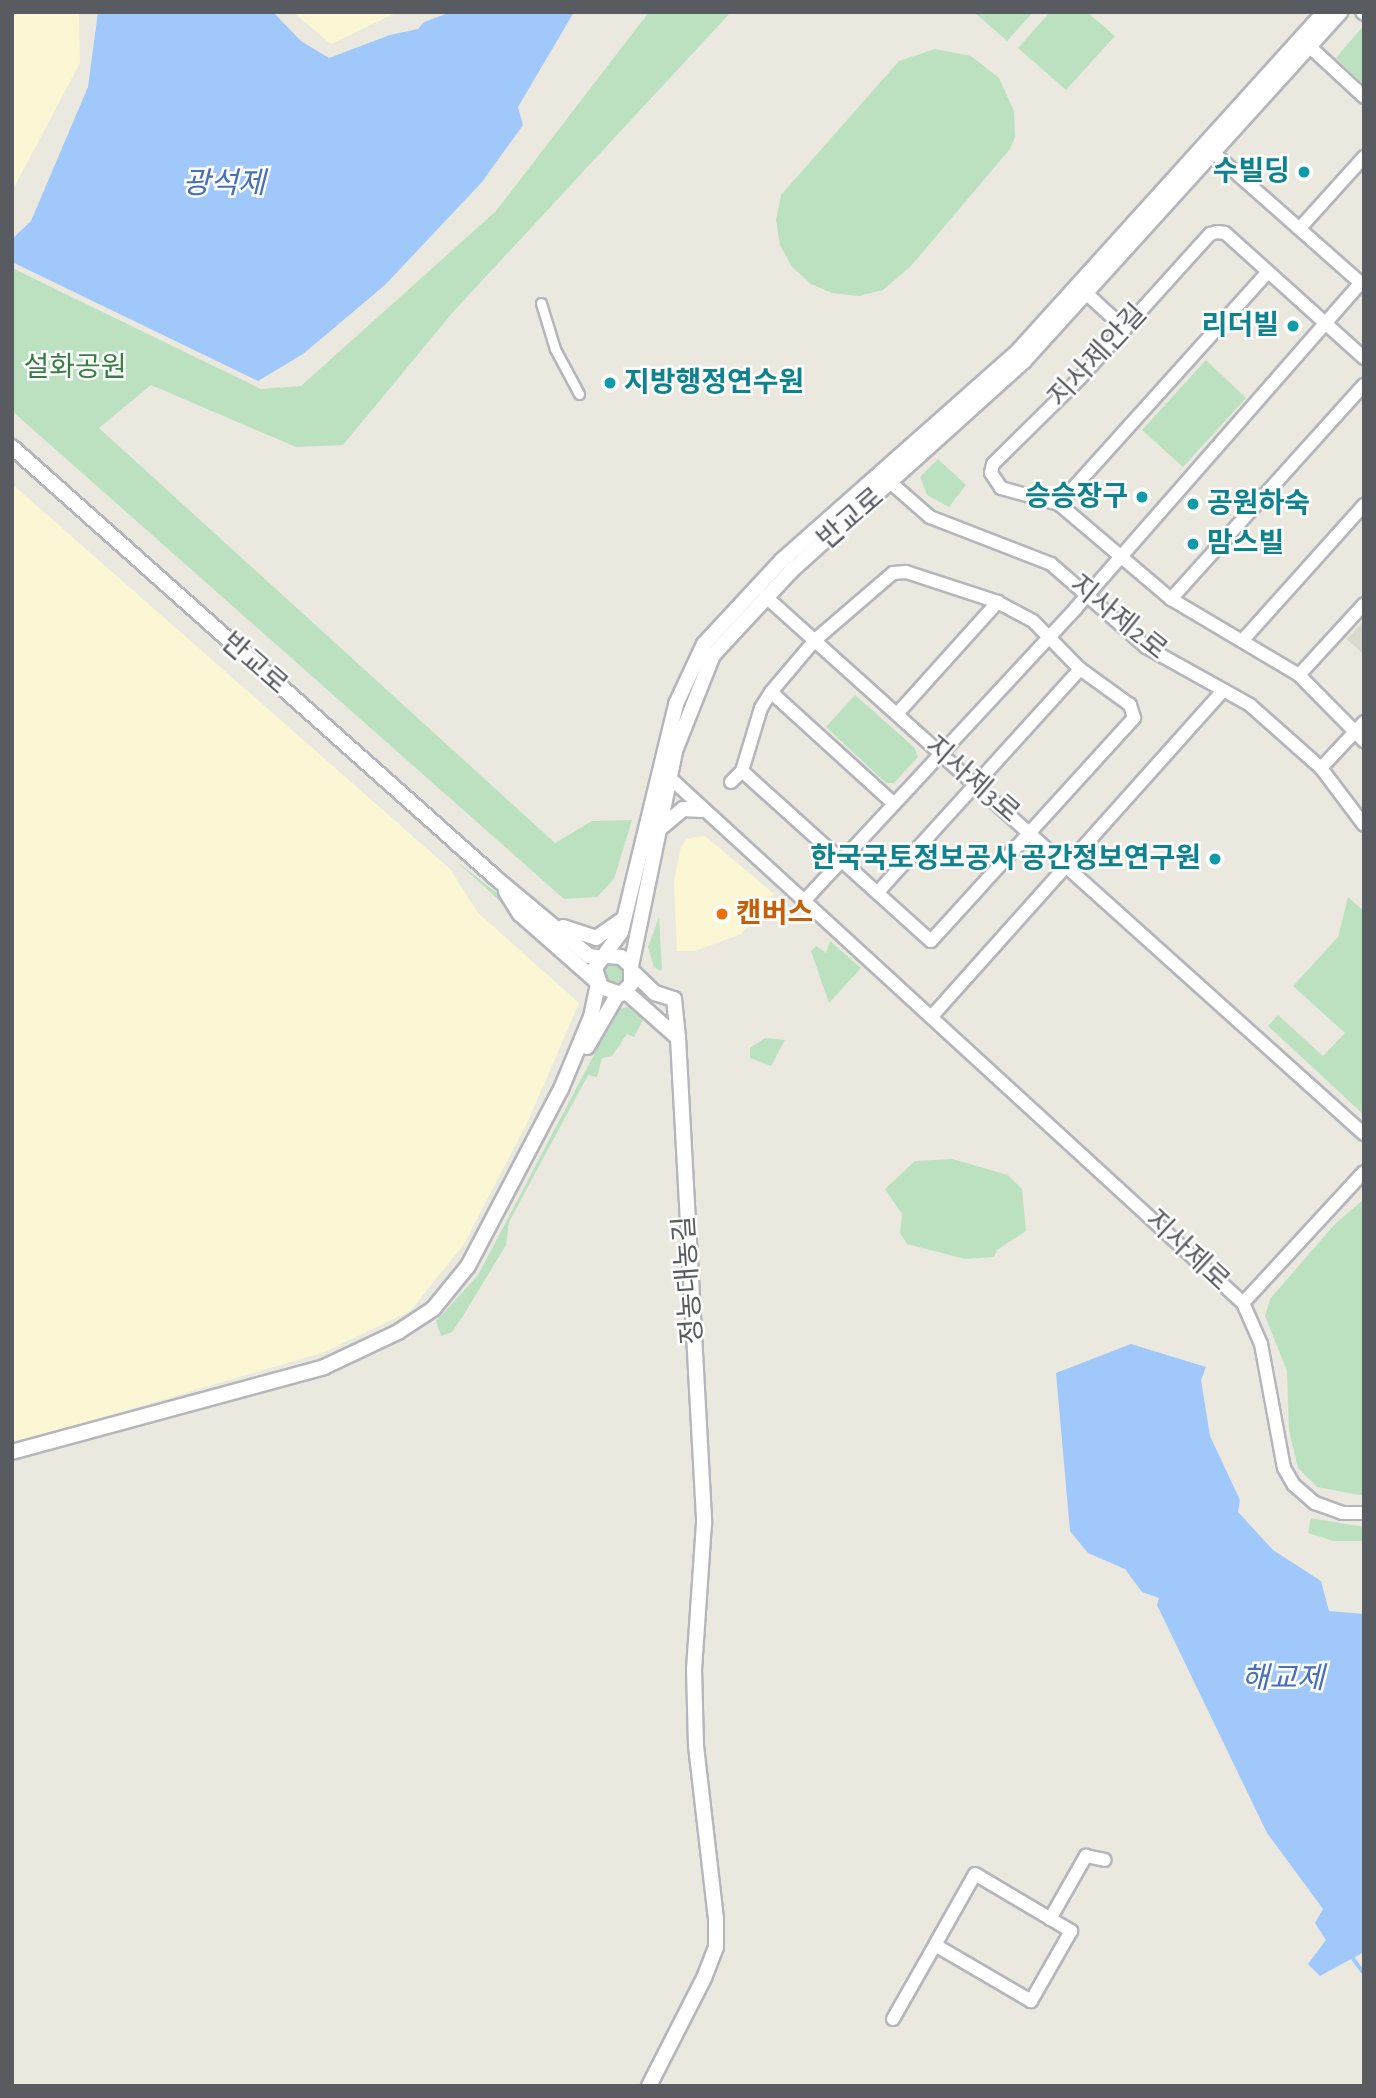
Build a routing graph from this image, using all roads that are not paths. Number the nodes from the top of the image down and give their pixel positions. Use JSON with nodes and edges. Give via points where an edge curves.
{"nodes":[{"id":1,"x":1324,"y":12,"type":"edge"},
{"id":2,"x":1340,"y":12,"type":"edge"},
{"id":3,"x":1309,"y":46,"type":"junction"},
{"id":4,"x":1364,"y":97,"type":"edge"},
{"id":5,"x":1210,"y":149,"type":"junction"},
{"id":6,"x":1364,"y":157,"type":"edge"},
{"id":7,"x":1300,"y":228,"type":"junction"},
{"id":8,"x":1267,"y":273,"type":"junction"},
{"id":9,"x":1363,"y":284,"type":"edge"},
{"id":10,"x":1086,"y":293,"type":"junction"},
{"id":11,"x":541,"y":303,"type":"dead end"},
{"id":12,"x":1327,"y":324,"type":"junction"},
{"id":13,"x":1125,"y":329,"type":"junction"},
{"id":14,"x":1364,"y":358,"type":"edge"},
{"id":15,"x":1364,"y":385,"type":"edge"},
{"id":16,"x":579,"y":394,"type":"dead end"},
{"id":17,"x":12,"y":447,"type":"edge"},
{"id":18,"x":886,"y":479,"type":"junction"},
{"id":19,"x":1059,"y":504,"type":"junction"},
{"id":20,"x":1364,"y":505,"type":"edge"},
{"id":21,"x":1120,"y":554,"type":"junction"},
{"id":22,"x":1085,"y":593,"type":"junction"},
{"id":23,"x":765,"y":596,"type":"junction"},
{"id":24,"x":1171,"y":599,"type":"junction"},
{"id":25,"x":998,"y":602,"type":"junction"},
{"id":26,"x":1364,"y":604,"type":"edge"},
{"id":27,"x":1047,"y":636,"type":"junction"},
{"id":28,"x":815,"y":640,"type":"junction"},
{"id":29,"x":1242,"y":640,"type":"junction"},
{"id":30,"x":1080,"y":669,"type":"junction"},
{"id":31,"x":1299,"y":675,"type":"junction"},
{"id":32,"x":1224,"y":690,"type":"junction"},
{"id":33,"x":771,"y":692,"type":"junction"},
{"id":34,"x":897,"y":714,"type":"junction"},
{"id":35,"x":1361,"y":731,"type":"edge"},
{"id":36,"x":939,"y":752,"type":"junction"},
{"id":37,"x":1321,"y":768,"type":"junction"},
{"id":38,"x":742,"y":771,"type":"junction"},
{"id":39,"x":669,"y":778,"type":"junction"},
{"id":40,"x":731,"y":782,"type":"dead end"},
{"id":41,"x":975,"y":783,"type":"junction"},
{"id":42,"x":893,"y":803,"type":"junction"},
{"id":43,"x":702,"y":810,"type":"junction"},
{"id":44,"x":1364,"y":825,"type":"edge"},
{"id":45,"x":1031,"y":831,"type":"junction"},
{"id":46,"x":656,"y":832,"type":"junction"},
{"id":47,"x":842,"y":860,"type":"junction"},
{"id":48,"x":1069,"y":865,"type":"junction"},
{"id":49,"x":497,"y":879,"type":"junction"},
{"id":50,"x":878,"y":892,"type":"junction"},
{"id":51,"x":805,"y":900,"type":"junction"},
{"id":52,"x":620,"y":921,"type":"junction"},
{"id":53,"x":553,"y":925,"type":"junction"},
{"id":54,"x":605,"y":957,"type":"junction"},
{"id":55,"x":632,"y":968,"type":"junction"},
{"id":56,"x":597,"y":982,"type":"junction"},
{"id":57,"x":621,"y":992,"type":"junction"},
{"id":58,"x":675,"y":1005,"type":"junction"},
{"id":59,"x":651,"y":1011,"type":"junction"},
{"id":60,"x":933,"y":1015,"type":"junction"},
{"id":61,"x":678,"y":1038,"type":"junction"},
{"id":62,"x":561,"y":1089,"type":"junction"},
{"id":63,"x":1364,"y":1134,"type":"edge"},
{"id":64,"x":1364,"y":1172,"type":"edge"},
{"id":65,"x":1243,"y":1303,"type":"junction"},
{"id":66,"x":12,"y":1452,"type":"edge"},
{"id":67,"x":1364,"y":1513,"type":"edge"},
{"id":68,"x":1105,"y":1860,"type":"dead end"},
{"id":69,"x":1049,"y":1919,"type":"junction"},
{"id":70,"x":935,"y":1945,"type":"junction"},
{"id":71,"x":893,"y":2019,"type":"dead end"},
{"id":72,"x":649,"y":2086,"type":"edge"}],
"edges":[{"from":1,"to":5,"type":"street"},
{"from":2,"to":3,"type":"street"},
{"from":3,"to":4,"type":"street"},
{"from":3,"to":5,"type":"street"},
{"from":5,"to":7,"type":"street"},
{"from":5,"to":10,"type":"street","name":"반교로"},
{"from":5,"to":18,"type":"street","name":"반교로","via":[[1018,350]]},
{"from":6,"to":7,"type":"street"},
{"from":7,"to":9,"type":"street"},
{"from":8,"to":12,"type":"street","name":"지사제안길"},
{"from":8,"to":13,"type":"street","name":"지사제안길","via":[[1225,233],[1210,234]]},
{"from":8,"to":19,"type":"street"},
{"from":9,"to":12,"type":"street"},
{"from":10,"to":13,"type":"street"},
{"from":10,"to":18,"type":"street","name":"반교로","via":[[1004,381]]},
{"from":11,"to":16,"type":"street","via":[[555,349]]},
{"from":12,"to":14,"type":"street","name":"지사제안길"},
{"from":12,"to":21,"type":"street"},
{"from":13,"to":19,"type":"street","name":"지사제안길","via":[[993,464],[992,480],[1001,488]]},
{"from":15,"to":24,"type":"street"},
{"from":17,"to":49,"type":"street","name":"반교로"},
{"from":18,"to":22,"type":"street","name":"지사제2로","via":[[930,517],[1051,564]]},
{"from":18,"to":23,"type":"street","name":"반교로"},
{"from":18,"to":52,"type":"street","name":"반교로","via":[[755,586],[704,644],[676,704]]},
{"from":19,"to":21,"type":"street","name":"지사제안길"},
{"from":20,"to":29,"type":"street"},
{"from":21,"to":22,"type":"street"},
{"from":21,"to":24,"type":"street","name":"지사제안길"},
{"from":22,"to":27,"type":"street"},
{"from":22,"to":32,"type":"street","name":"지사제2로","via":[[1146,647]]},
{"from":23,"to":28,"type":"street","name":"지사제3로"},
{"from":23,"to":39,"type":"street","name":"반교로","via":[[713,655],[686,715]]},
{"from":24,"to":29,"type":"street","name":"지사제안길"},
{"from":25,"to":27,"type":"street","via":[[1033,621]]},
{"from":25,"to":28,"type":"street","via":[[906,572],[893,573]]},
{"from":25,"to":34,"type":"street"},
{"from":26,"to":31,"type":"street"},
{"from":27,"to":30,"type":"street"},
{"from":27,"to":36,"type":"street"},
{"from":28,"to":33,"type":"street"},
{"from":28,"to":34,"type":"street","name":"지사제3로"},
{"from":29,"to":31,"type":"street","name":"지사제안길"},
{"from":30,"to":41,"type":"street"},
{"from":30,"to":45,"type":"street","via":[[1130,705],[1134,718]]},
{"from":31,"to":35,"type":"street","name":"지사제안길"},
{"from":32,"to":37,"type":"street","name":"지사제2로","via":[[1250,705]]},
{"from":32,"to":48,"type":"street"},
{"from":33,"to":38,"type":"street","via":[[761,708]]},
{"from":33,"to":42,"type":"street"},
{"from":34,"to":36,"type":"street","name":"지사제3로"},
{"from":35,"to":37,"type":"street"},
{"from":36,"to":41,"type":"street","name":"지사제3로"},
{"from":36,"to":42,"type":"street"},
{"from":37,"to":44,"type":"street","name":"지사제2로"},
{"from":38,"to":40,"type":"street"},
{"from":38,"to":47,"type":"street"},
{"from":39,"to":43,"type":"street","name":"지사제로"},
{"from":39,"to":46,"type":"street","name":"반교로"},
{"from":41,"to":45,"type":"street","name":"지사제3로"},
{"from":41,"to":50,"type":"street"},
{"from":42,"to":47,"type":"street"},
{"from":43,"to":46,"type":"street","via":[[683,809]]},
{"from":43,"to":51,"type":"street","name":"지사제로"},
{"from":45,"to":48,"type":"street","name":"지사제3로"},
{"from":45,"to":50,"type":"street","via":[[932,941]]},
{"from":46,"to":55,"type":"street","name":"반교로"},
{"from":47,"to":50,"type":"street"},
{"from":47,"to":51,"type":"street"},
{"from":48,"to":60,"type":"street"},
{"from":48,"to":63,"type":"street","name":"지사제3로"},
{"from":49,"to":53,"type":"street","name":"반교로"},
{"from":49,"to":56,"type":"street","name":"반교로","via":[[520,914]]},
{"from":51,"to":60,"type":"street","name":"지사제로"},
{"from":52,"to":53,"type":"street","via":[[596,938]]},
{"from":52,"to":54,"type":"street","name":"반교로","via":[[621,932]]},
{"from":53,"to":54,"type":"street","name":"반교로","via":[[589,956]]},
{"from":54,"to":55,"type":"street","via":[[621,957]]},
{"from":54,"to":56,"type":"street","via":[[595,968]]},
{"from":55,"to":57,"type":"street"},
{"from":55,"to":58,"type":"street","via":[[655,993]]},
{"from":56,"to":57,"type":"street"},
{"from":56,"to":62,"type":"street","via":[[591,1017]]},
{"from":57,"to":59,"type":"street"},
{"from":57,"to":62,"type":"street"},
{"from":58,"to":59,"type":"street"},
{"from":58,"to":61,"type":"street","name":"정농대농길"},
{"from":59,"to":61,"type":"street"},
{"from":60,"to":65,"type":"street","name":"지사제로"},
{"from":61,"to":72,"type":"street","name":"정농대농길","via":[[704,1523],[694,1670],[696,1746],[708,1824],[716,1947]]},
{"from":62,"to":66,"type":"street","via":[[468,1266],[417,1322],[324,1367]]},
{"from":64,"to":65,"type":"street"},
{"from":65,"to":67,"type":"street","name":"지사제로","via":[[1261,1344],[1277,1451],[1284,1468],[1294,1485],[1315,1503],[1342,1513]]},
{"from":68,"to":69,"type":"street","via":[[1086,1856]]},
{"from":69,"to":70,"type":"street","via":[[975,1874]]},
{"from":69,"to":70,"type":"street","via":[[1071,1931],[1031,2001]]},
{"from":70,"to":71,"type":"street"}]}
